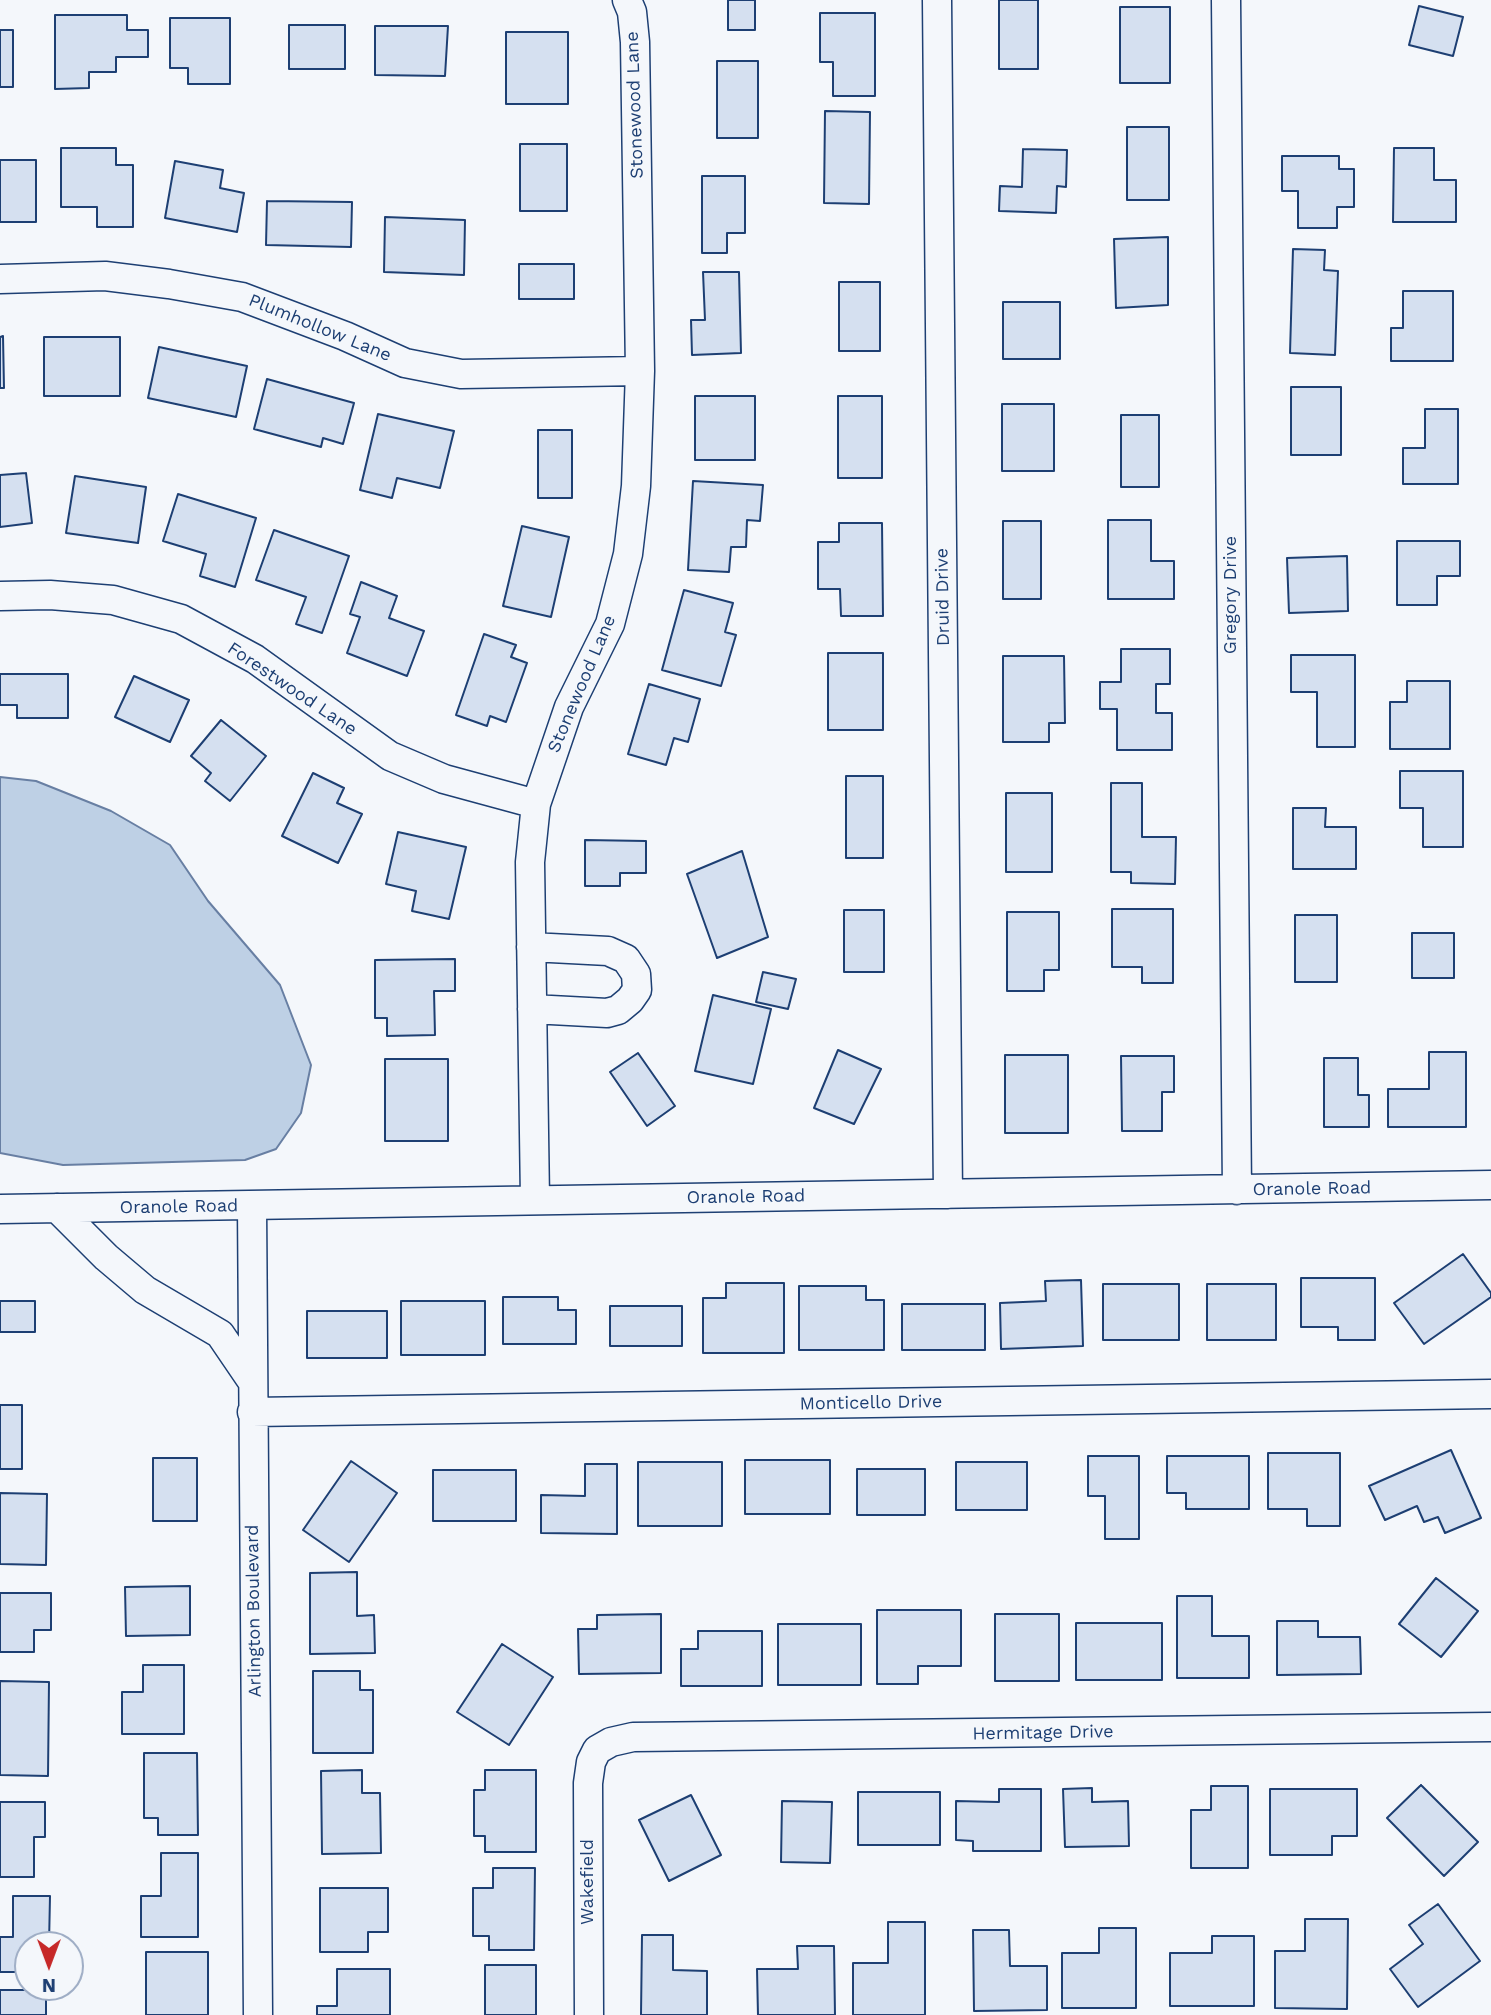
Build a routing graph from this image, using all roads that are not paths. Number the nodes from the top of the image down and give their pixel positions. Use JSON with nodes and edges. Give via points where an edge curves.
{"nodes":[{"id":1,"x":627,"y":0,"type":"edge"},
{"id":2,"x":937,"y":0,"type":"edge"},
{"id":3,"x":1226,"y":0,"type":"edge"},
{"id":4,"x":0,"y":279,"type":"edge"},
{"id":5,"x":640,"y":372,"type":"junction"},
{"id":6,"x":0,"y":596,"type":"edge"},
{"id":7,"x":536,"y":804,"type":"junction"},
{"id":8,"x":531,"y":947,"type":"junction"},
{"id":9,"x":532,"y":1009,"type":"junction"},
{"id":10,"x":1491,"y":1185,"type":"edge"},
{"id":11,"x":1237,"y":1190,"type":"junction"},
{"id":12,"x":948,"y":1194,"type":"junction"},
{"id":13,"x":535,"y":1200,"type":"junction"},
{"id":14,"x":252,"y":1206,"type":"junction"},
{"id":15,"x":57,"y":1208,"type":"junction"},
{"id":16,"x":0,"y":1209,"type":"edge"},
{"id":17,"x":252,"y":1381,"type":"junction"},
{"id":18,"x":1491,"y":1394,"type":"edge"},
{"id":19,"x":252,"y":1412,"type":"junction"},
{"id":20,"x":1491,"y":1727,"type":"edge"},
{"id":21,"x":597,"y":1750,"type":"joint"},
{"id":22,"x":258,"y":2015,"type":"edge"},
{"id":23,"x":589,"y":2015,"type":"edge"}],
"edges":[{"from":1,"to":5,"type":"street","name":"Stonewood Lane","via":[[635,42]]},
{"from":2,"to":12,"type":"street","name":"Druid Drive"},
{"from":3,"to":11,"type":"street","name":"Gregory Drive"},
{"from":4,"to":5,"type":"street","name":"Plumhollow Lane","via":[[105,276],[242,297],[405,363],[461,374]]},
{"from":5,"to":7,"type":"street","name":"Stonewood Lane","via":[[628,554],[610,624],[569,707]]},
{"from":6,"to":7,"type":"street","name":"Forestwood Lane","via":[[113,600],[181,619],[255,659],[390,756],[444,779]]},
{"from":7,"to":8,"type":"street","name":"Stonewood Lane","via":[[530,862]]},
{"from":8,"to":9,"type":"street","name":"Stonewood Lane"},
{"from":8,"to":9,"type":"street","via":[[608,951],[626,959],[636,974],[637,990],[618,1010],[607,1013]]},
{"from":9,"to":13,"type":"street","name":"Stonewood Lane"},
{"from":10,"to":11,"type":"street","name":"Oranole Road"},
{"from":11,"to":12,"type":"street","name":"Oranole Road"},
{"from":12,"to":13,"type":"street","name":"Oranole Road"},
{"from":13,"to":14,"type":"street","name":"Oranole Road"},
{"from":14,"to":15,"type":"street","name":"Oranole Road"},
{"from":14,"to":17,"type":"street","name":"Arlington Boulevard"},
{"from":15,"to":16,"type":"street","name":"Oranole Road"},
{"from":15,"to":17,"type":"street","via":[[145,1290],[220,1334]]},
{"from":17,"to":19,"type":"street","name":"Arlington Boulevard"},
{"from":18,"to":19,"type":"street","name":"Monticello Drive"},
{"from":19,"to":22,"type":"street","name":"Arlington Boulevard"},
{"from":20,"to":21,"type":"street","name":"Hermitage Drive","via":[[633,1737]]},
{"from":21,"to":23,"type":"street","name":"Wakefield","via":[[588,1783]]}]}
